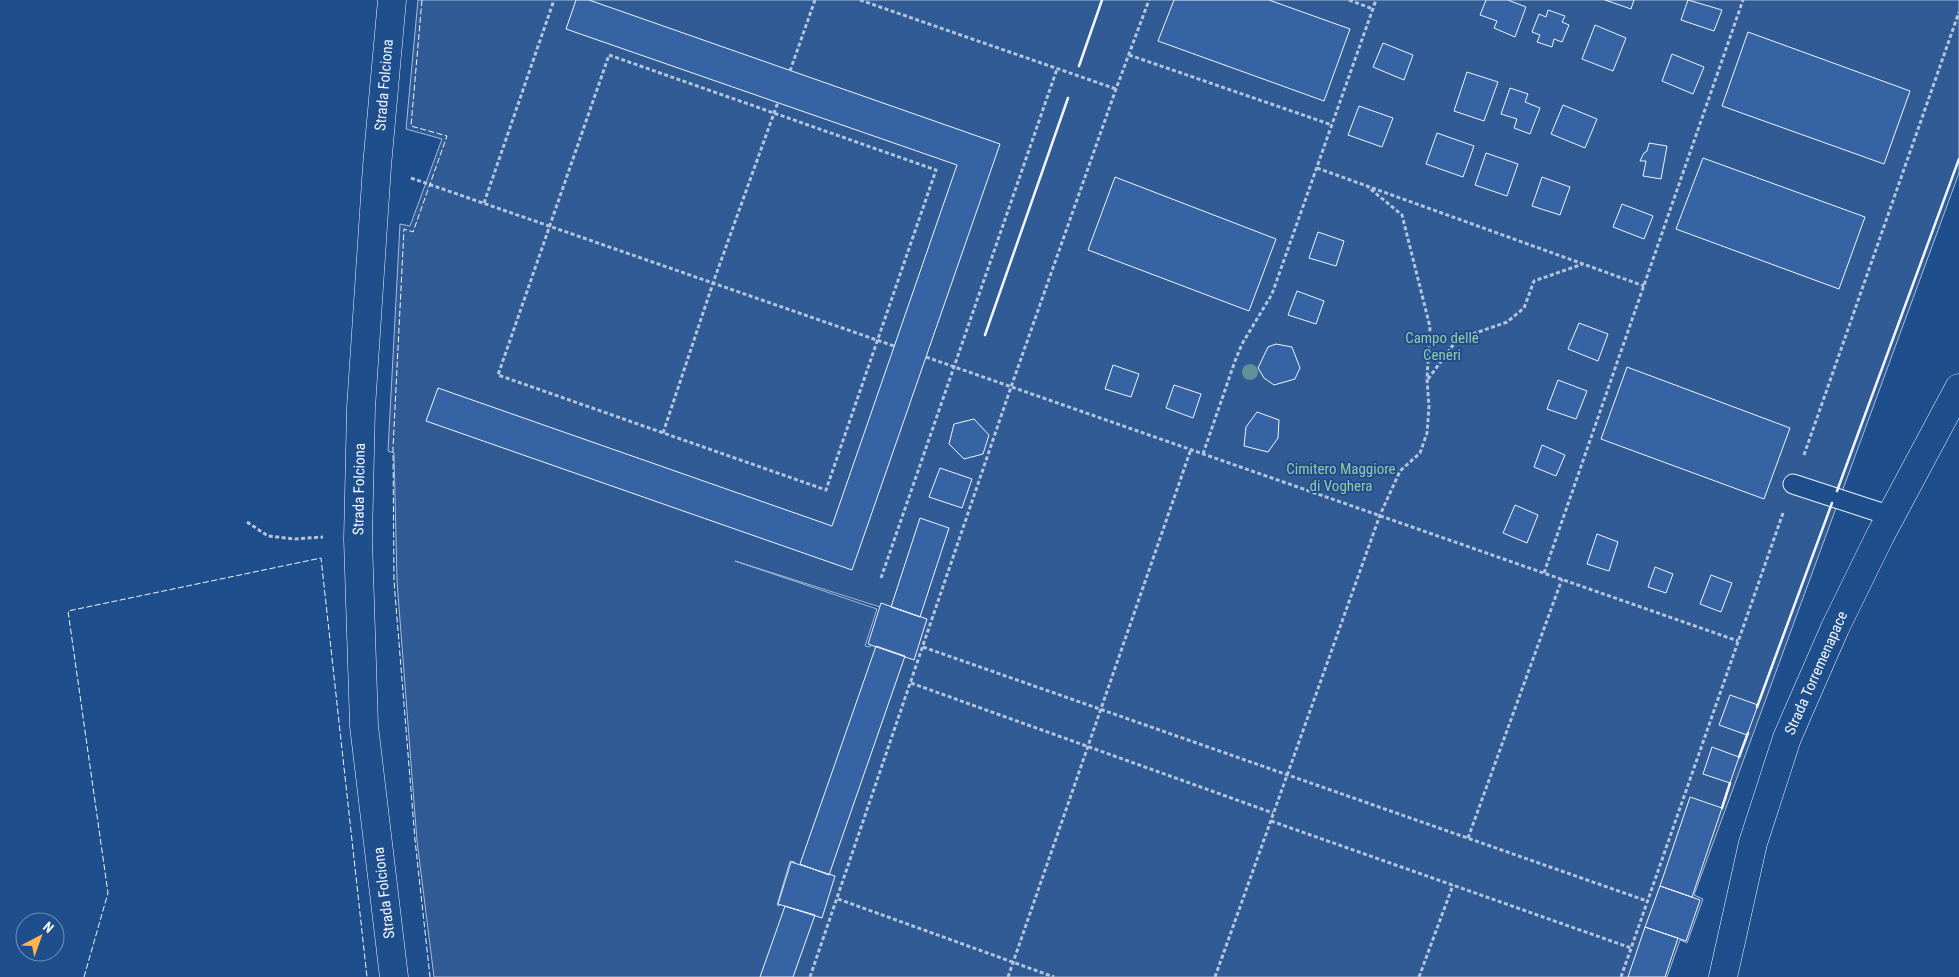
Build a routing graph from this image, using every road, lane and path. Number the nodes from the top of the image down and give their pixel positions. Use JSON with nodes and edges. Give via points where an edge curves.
{"nodes":[{"id":1,"x":392,"y":0,"type":"edge"},
{"id":2,"x":554,"y":0,"type":"edge"},
{"id":3,"x":815,"y":0,"type":"edge"},
{"id":4,"x":860,"y":0,"type":"edge"},
{"id":5,"x":1149,"y":0,"type":"edge"},
{"id":6,"x":1349,"y":0,"type":"edge"},
{"id":7,"x":1376,"y":0,"type":"edge"},
{"id":8,"x":1744,"y":0,"type":"edge"},
{"id":9,"x":1373,"y":9,"type":"junction"},
{"id":10,"x":1129,"y":55,"type":"junction"},
{"id":11,"x":1057,"y":69,"type":"junction"},
{"id":12,"x":790,"y":71,"type":"dead end"},
{"id":13,"x":1116,"y":89,"type":"junction"},
{"id":14,"x":778,"y":102,"type":"dead end"},
{"id":15,"x":774,"y":113,"type":"junction"},
{"id":16,"x":1332,"y":125,"type":"junction"},
{"id":17,"x":377,"y":166,"type":"junction"},
{"id":18,"x":1317,"y":168,"type":"junction"},
{"id":19,"x":1368,"y":186,"type":"junction"},
{"id":20,"x":484,"y":203,"type":"junction"},
{"id":21,"x":549,"y":226,"type":"junction"},
{"id":22,"x":1584,"y":264,"type":"junction"},
{"id":23,"x":713,"y":283,"type":"junction"},
{"id":24,"x":1644,"y":286,"type":"junction"},
{"id":25,"x":877,"y":340,"type":"junction"},
{"id":26,"x":894,"y":346,"type":"dead end"},
{"id":27,"x":926,"y":357,"type":"dead end"},
{"id":28,"x":954,"y":367,"type":"junction"},
{"id":29,"x":1427,"y":379,"type":"junction"},
{"id":30,"x":1012,"y":387,"type":"junction"},
{"id":31,"x":1959,"y":388,"type":"edge"},
{"id":32,"x":663,"y":433,"type":"junction"},
{"id":33,"x":1191,"y":449,"type":"junction"},
{"id":34,"x":1203,"y":454,"type":"junction"},
{"id":35,"x":1793,"y":484,"type":"dead end"},
{"id":36,"x":1380,"y":515,"type":"junction"},
{"id":37,"x":1891,"y":516,"type":"junction"},
{"id":38,"x":247,"y":522,"type":"dead end"},
{"id":39,"x":358,"y":539,"type":"junction"},
{"id":40,"x":1544,"y":573,"type":"junction"},
{"id":41,"x":881,"y":578,"type":"dead end"},
{"id":42,"x":1562,"y":579,"type":"junction"},
{"id":43,"x":1738,"y":641,"type":"dead end"},
{"id":44,"x":923,"y":647,"type":"junction"},
{"id":45,"x":911,"y":683,"type":"junction"},
{"id":46,"x":1101,"y":709,"type":"junction"},
{"id":47,"x":1088,"y":746,"type":"junction"},
{"id":48,"x":1287,"y":775,"type":"junction"},
{"id":49,"x":1274,"y":813,"type":"junction"},
{"id":50,"x":1271,"y":821,"type":"junction"},
{"id":51,"x":1468,"y":838,"type":"junction"},
{"id":52,"x":1453,"y":885,"type":"junction"},
{"id":53,"x":838,"y":898,"type":"junction"},
{"id":54,"x":1647,"y":901,"type":"dead end"},
{"id":55,"x":1631,"y":948,"type":"dead end"},
{"id":56,"x":1013,"y":962,"type":"junction"},
{"id":57,"x":394,"y":977,"type":"edge"},
{"id":58,"x":810,"y":977,"type":"edge"},
{"id":59,"x":1008,"y":977,"type":"edge"},
{"id":60,"x":1054,"y":977,"type":"edge"},
{"id":61,"x":1215,"y":977,"type":"edge"},
{"id":62,"x":1419,"y":977,"type":"edge"},
{"id":63,"x":1723,"y":977,"type":"edge"}],
"edges":[{"from":1,"to":17,"type":"street","name":"Strada Folciona"},
{"from":2,"to":20,"type":"path"},
{"from":3,"to":12,"type":"path"},
{"from":4,"to":11,"type":"path"},
{"from":5,"to":10,"type":"path"},
{"from":6,"to":9,"type":"path"},
{"from":7,"to":9,"type":"path"},
{"from":8,"to":24,"type":"path"},
{"from":9,"to":16,"type":"path"},
{"from":10,"to":13,"type":"path"},
{"from":10,"to":16,"type":"path"},
{"from":11,"to":13,"type":"path"},
{"from":11,"to":28,"type":"path"},
{"from":13,"to":30,"type":"path"},
{"from":14,"to":15,"type":"path"},
{"from":15,"to":21,"type":"path","via":[[608,55]]},
{"from":15,"to":23,"type":"path"},
{"from":15,"to":25,"type":"path","via":[[936,170]]},
{"from":16,"to":18,"type":"path"},
{"from":17,"to":20,"type":"path"},
{"from":17,"to":39,"type":"street","name":"Strada Folciona","via":[[361,408]]},
{"from":18,"to":19,"type":"path"},
{"from":18,"to":34,"type":"path","via":[[1272,294],[1234,361]]},
{"from":19,"to":22,"type":"path"},
{"from":19,"to":29,"type":"path","via":[[1402,215],[1430,327]]},
{"from":20,"to":21,"type":"path"},
{"from":21,"to":23,"type":"path"},
{"from":21,"to":32,"type":"path","via":[[498,375]]},
{"from":22,"to":24,"type":"path"},
{"from":22,"to":29,"type":"path","via":[[1534,281],[1524,308],[1506,322],[1464,337],[1452,345]]},
{"from":23,"to":25,"type":"path"},
{"from":23,"to":32,"type":"path"},
{"from":24,"to":40,"type":"path"},
{"from":25,"to":26,"type":"path"},
{"from":25,"to":32,"type":"path","via":[[826,490]]},
{"from":27,"to":28,"type":"path"},
{"from":28,"to":30,"type":"path"},
{"from":28,"to":41,"type":"path"},
{"from":29,"to":36,"type":"path","via":[[1430,407],[1420,454],[1400,471]]},
{"from":30,"to":33,"type":"path"},
{"from":30,"to":44,"type":"path"},
{"from":31,"to":37,"type":"street","name":"Strada Torremenapace"},
{"from":33,"to":34,"type":"path"},
{"from":33,"to":46,"type":"path"},
{"from":34,"to":36,"type":"path"},
{"from":35,"to":37,"type":"lane"},
{"from":36,"to":40,"type":"path"},
{"from":36,"to":48,"type":"path"},
{"from":37,"to":63,"type":"street","name":"Strada Torremenapace","via":[[1834,628],[1786,738],[1753,843]]},
{"from":38,"to":39,"type":"path","via":[[268,536]]},
{"from":39,"to":57,"type":"street","name":"Strada Folciona","via":[[364,726]]},
{"from":40,"to":42,"type":"path"},
{"from":42,"to":43,"type":"path"},
{"from":42,"to":51,"type":"path"},
{"from":44,"to":45,"type":"path"},
{"from":44,"to":46,"type":"path"},
{"from":45,"to":47,"type":"path"},
{"from":45,"to":53,"type":"path"},
{"from":46,"to":47,"type":"path"},
{"from":46,"to":48,"type":"path"},
{"from":47,"to":49,"type":"path"},
{"from":47,"to":56,"type":"path"},
{"from":48,"to":49,"type":"path"},
{"from":48,"to":51,"type":"path"},
{"from":49,"to":50,"type":"path"},
{"from":50,"to":52,"type":"path"},
{"from":50,"to":61,"type":"path"},
{"from":51,"to":54,"type":"path"},
{"from":52,"to":55,"type":"path"},
{"from":52,"to":62,"type":"path"},
{"from":53,"to":56,"type":"path"},
{"from":53,"to":58,"type":"path"},
{"from":56,"to":59,"type":"path"},
{"from":56,"to":60,"type":"path"}]}
